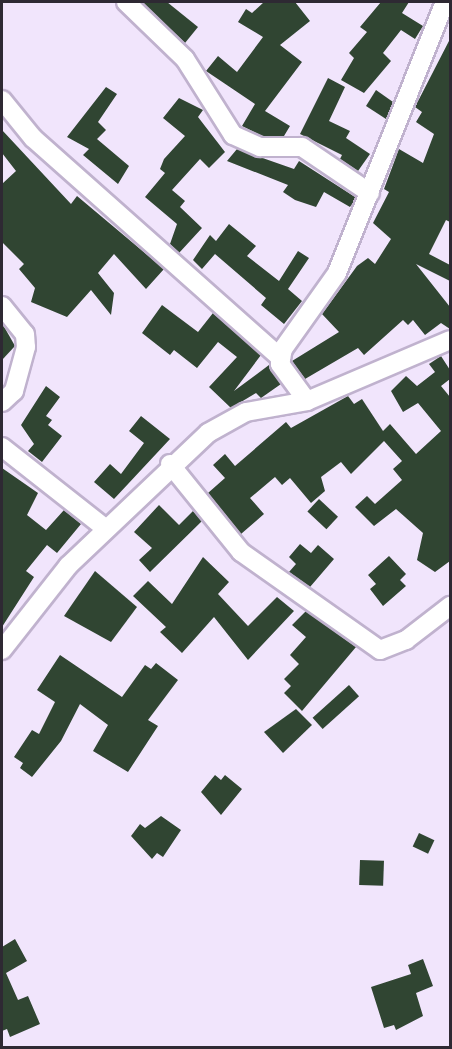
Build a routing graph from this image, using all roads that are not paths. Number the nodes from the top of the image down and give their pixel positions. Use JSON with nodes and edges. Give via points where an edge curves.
{"nodes":[{"id":1,"x":126,"y":2,"type":"edge"},
{"id":2,"x":445,"y":2,"type":"edge"},
{"id":3,"x":2,"y":100,"type":"edge"},
{"id":4,"x":370,"y":194,"type":"junction"},
{"id":5,"x":2,"y":306,"type":"edge"},
{"id":6,"x":450,"y":340,"type":"edge"},
{"id":7,"x":281,"y":358,"type":"junction"},
{"id":8,"x":307,"y":401,"type":"junction"},
{"id":9,"x":2,"y":402,"type":"edge"},
{"id":10,"x":2,"y":447,"type":"edge"},
{"id":11,"x":170,"y":464,"type":"junction"},
{"id":12,"x":105,"y":528,"type":"junction"},
{"id":13,"x":450,"y":606,"type":"edge"},
{"id":14,"x":2,"y":650,"type":"edge"}],
"edges":[{"from":1,"to":4,"type":"street","via":[[185,58],[233,135],[260,147],[302,147]]},
{"from":2,"to":4,"type":"street"},
{"from":3,"to":7,"type":"street","via":[[33,138]]},
{"from":4,"to":7,"type":"street","via":[[337,273],[292,333]]},
{"from":5,"to":9,"type":"street","via":[[25,334],[26,347],[14,390]]},
{"from":6,"to":8,"type":"street"},
{"from":7,"to":8,"type":"street"},
{"from":8,"to":11,"type":"street","via":[[246,412]]},
{"from":10,"to":12,"type":"street"},
{"from":11,"to":12,"type":"street"},
{"from":11,"to":13,"type":"street","via":[[241,552],[380,650],[406,640]]},
{"from":12,"to":14,"type":"street","via":[[31,607]]}]}
